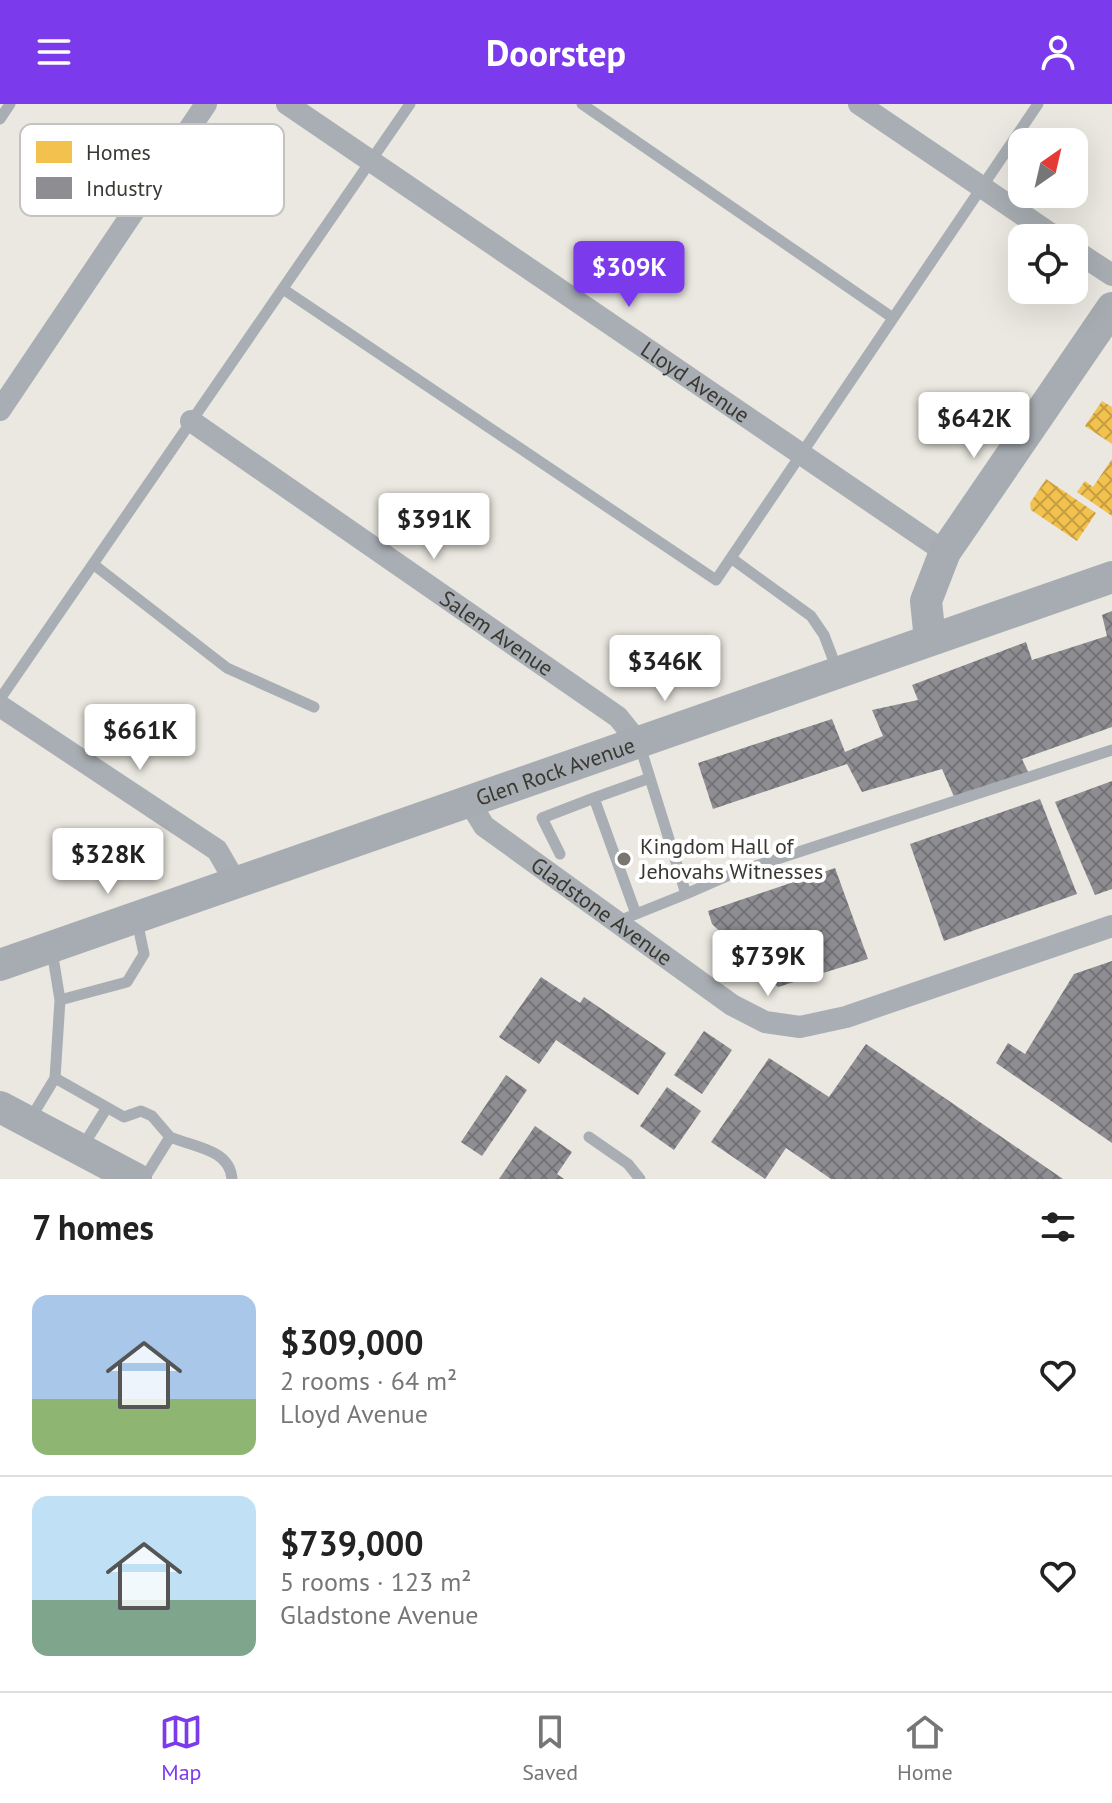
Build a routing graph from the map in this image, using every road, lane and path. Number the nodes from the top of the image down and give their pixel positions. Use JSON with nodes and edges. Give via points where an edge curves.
{"nodes":[{"id":1,"x":10,"y":104,"type":"edge"},
{"id":2,"x":206,"y":104,"type":"edge"},
{"id":3,"x":287,"y":104,"type":"edge"},
{"id":4,"x":410,"y":104,"type":"edge"},
{"id":5,"x":582,"y":104,"type":"edge"},
{"id":6,"x":859,"y":104,"type":"edge"},
{"id":7,"x":1038,"y":104,"type":"edge"},
{"id":8,"x":0,"y":119,"type":"edge"},
{"id":9,"x":193,"y":124,"type":"edge"},
{"id":10,"x":371,"y":161,"type":"junction"},
{"id":11,"x":982,"y":187,"type":"junction"},
{"id":12,"x":131,"y":216,"type":"edge"},
{"id":13,"x":1036,"y":224,"type":"edge"},
{"id":14,"x":1088,"y":259,"type":"edge"},
{"id":15,"x":1112,"y":275,"type":"edge"},
{"id":16,"x":283,"y":289,"type":"junction"},
{"id":17,"x":1112,"y":308,"type":"edge"},
{"id":18,"x":893,"y":318,"type":"junction"},
{"id":19,"x":0,"y":410,"type":"edge"},
{"id":20,"x":191,"y":421,"type":"junction"},
{"id":21,"x":802,"y":454,"type":"junction"},
{"id":22,"x":945,"y":552,"type":"junction"},
{"id":23,"x":731,"y":558,"type":"junction"},
{"id":24,"x":93,"y":564,"type":"junction"},
{"id":25,"x":1112,"y":577,"type":"edge"},
{"id":26,"x":930,"y":640,"type":"junction"},
{"id":27,"x":838,"y":673,"type":"junction"},
{"id":28,"x":0,"y":699,"type":"edge"},
{"id":29,"x":0,"y":706,"type":"edge"},
{"id":30,"x":314,"y":707,"type":"dead end"},
{"id":31,"x":638,"y":742,"type":"junction"},
{"id":32,"x":1112,"y":750,"type":"edge"},
{"id":33,"x":650,"y":778,"type":"junction"},
{"id":34,"x":594,"y":798,"type":"junction"},
{"id":35,"x":468,"y":800,"type":"junction"},
{"id":36,"x":560,"y":854,"type":"dead end"},
{"id":37,"x":235,"y":881,"type":"junction"},
{"id":38,"x":686,"y":894,"type":"junction"},
{"id":39,"x":137,"y":916,"type":"junction"},
{"id":40,"x":626,"y":918,"type":"junction"},
{"id":41,"x":1112,"y":926,"type":"edge"},
{"id":42,"x":51,"y":947,"type":"junction"},
{"id":43,"x":2,"y":959,"type":"edge"},
{"id":44,"x":60,"y":1000,"type":"junction"},
{"id":45,"x":55,"y":1078,"type":"junction"},
{"id":46,"x":106,"y":1109,"type":"junction"},
{"id":47,"x":11,"y":1116,"type":"edge"},
{"id":48,"x":170,"y":1137,"type":"junction"},
{"id":49,"x":589,"y":1137,"type":"dead end"},
{"id":50,"x":81,"y":1150,"type":"junction"},
{"id":51,"x":136,"y":1179,"type":"edge"},
{"id":52,"x":144,"y":1179,"type":"edge"},
{"id":53,"x":232,"y":1179,"type":"edge"},
{"id":54,"x":640,"y":1179,"type":"edge"}],
"edges":[{"from":1,"to":8,"type":"lane"},
{"from":2,"to":9,"type":"street"},
{"from":3,"to":10,"type":"street","name":"Lloyd Avenue"},
{"from":4,"to":10,"type":"lane"},
{"from":5,"to":18,"type":"lane"},
{"from":6,"to":11,"type":"street"},
{"from":7,"to":11,"type":"lane"},
{"from":10,"to":16,"type":"lane"},
{"from":10,"to":21,"type":"street","name":"Lloyd Avenue"},
{"from":11,"to":13,"type":"street"},
{"from":11,"to":18,"type":"lane"},
{"from":12,"to":19,"type":"street"},
{"from":14,"to":15,"type":"street"},
{"from":16,"to":20,"type":"lane"},
{"from":16,"to":23,"type":"lane","via":[[716,580]]},
{"from":17,"to":22,"type":"street"},
{"from":18,"to":21,"type":"lane"},
{"from":20,"to":24,"type":"lane"},
{"from":20,"to":31,"type":"street","name":"Salem Avenue","via":[[618,717]]},
{"from":21,"to":22,"type":"street","name":"Lloyd Avenue"},
{"from":21,"to":23,"type":"lane"},
{"from":22,"to":26,"type":"street","via":[[926,601]]},
{"from":23,"to":27,"type":"lane","via":[[811,616]]},
{"from":24,"to":28,"type":"lane"},
{"from":24,"to":30,"type":"lane","via":[[227,668]]},
{"from":25,"to":26,"type":"street","name":"Glen Rock Avenue"},
{"from":26,"to":27,"type":"street","name":"Glen Rock Avenue"},
{"from":27,"to":31,"type":"street","name":"Glen Rock Avenue"},
{"from":29,"to":37,"type":"street","via":[[217,850]]},
{"from":31,"to":33,"type":"lane"},
{"from":31,"to":35,"type":"street","name":"Glen Rock Avenue"},
{"from":32,"to":38,"type":"lane","via":[[734,873]]},
{"from":33,"to":34,"type":"lane"},
{"from":33,"to":38,"type":"lane"},
{"from":34,"to":36,"type":"lane","via":[[542,818]]},
{"from":34,"to":40,"type":"lane"},
{"from":35,"to":37,"type":"street","name":"Glen Rock Avenue"},
{"from":35,"to":40,"type":"street","name":"Gladstone Avenue","via":[[484,826]]},
{"from":37,"to":39,"type":"street","name":"Glen Rock Avenue"},
{"from":38,"to":40,"type":"lane"},
{"from":39,"to":42,"type":"street","name":"Glen Rock Avenue"},
{"from":39,"to":44,"type":"lane","via":[[144,954],[127,982]]},
{"from":40,"to":41,"type":"street","name":"Gladstone Avenue","via":[[732,1005],[765,1022],[800,1027],[846,1017]]},
{"from":42,"to":43,"type":"street","name":"Glen Rock Avenue"},
{"from":42,"to":44,"type":"lane"},
{"from":44,"to":45,"type":"lane"},
{"from":45,"to":46,"type":"lane"},
{"from":45,"to":47,"type":"lane"},
{"from":46,"to":48,"type":"lane","via":[[124,1117],[141,1111]]},
{"from":46,"to":50,"type":"lane"},
{"from":47,"to":50,"type":"street"},
{"from":48,"to":52,"type":"lane"},
{"from":48,"to":53,"type":"lane","via":[[221,1154]]},
{"from":49,"to":54,"type":"lane"},
{"from":50,"to":51,"type":"street"}]}
